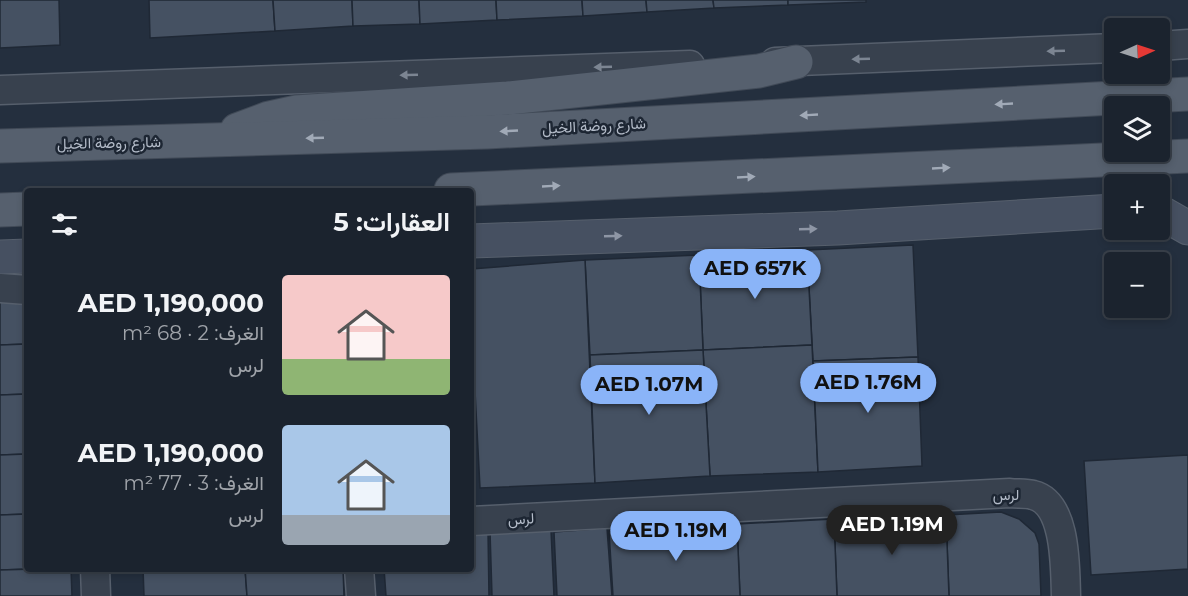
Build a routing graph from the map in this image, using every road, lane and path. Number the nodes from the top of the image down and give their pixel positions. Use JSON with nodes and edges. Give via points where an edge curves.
{"nodes":[{"id":1,"x":1104,"y":48,"type":"edge"},
{"id":2,"x":796,"y":62,"type":"junction"},
{"id":3,"x":0,"y":90,"type":"edge"},
{"id":4,"x":1188,"y":94,"type":"edge"},
{"id":5,"x":210,"y":141,"type":"junction"},
{"id":6,"x":0,"y":146,"type":"edge"},
{"id":7,"x":1188,"y":156,"type":"edge"},
{"id":8,"x":474,"y":189,"type":"edge"},
{"id":9,"x":1188,"y":206,"type":"edge"},
{"id":10,"x":1170,"y":207,"type":"edge"},
{"id":11,"x":24,"y":209,"type":"edge"},
{"id":12,"x":0,"y":210,"type":"edge"},
{"id":13,"x":1104,"y":212,"type":"edge"},
{"id":14,"x":1170,"y":218,"type":"edge"},
{"id":15,"x":1188,"y":228,"type":"edge"},
{"id":16,"x":474,"y":241,"type":"edge"},
{"id":17,"x":24,"y":256,"type":"edge"},
{"id":18,"x":0,"y":257,"type":"edge"},
{"id":19,"x":0,"y":288,"type":"edge"},
{"id":20,"x":24,"y":290,"type":"edge"},
{"id":21,"x":474,"y":521,"type":"edge"},
{"id":22,"x":95,"y":572,"type":"edge"},
{"id":23,"x":359,"y":572,"type":"edge"},
{"id":24,"x":96,"y":596,"type":"edge"},
{"id":25,"x":361,"y":596,"type":"edge"},
{"id":26,"x":1066,"y":596,"type":"edge"}],
"edges":[{"from":1,"to":2,"type":"street","one_way":true},
{"from":2,"to":3,"type":"street","one_way":true},
{"from":2,"to":5,"type":"main road","via":[[759,71],[508,98],[296,112]]},
{"from":4,"to":5,"type":"main road","name":"شارع روضة الخيل","one_way":true,"via":[[487,132]]},
{"from":5,"to":6,"type":"main road","name":"شارع روضة الخيل"},
{"from":8,"to":7,"type":"main road","one_way":true},
{"from":9,"to":10,"type":"street"},
{"from":11,"to":12,"type":"main road"},
{"from":16,"to":13,"type":"street","one_way":true,"via":[[838,228]]},
{"from":14,"to":15,"type":"street"},
{"from":17,"to":18,"type":"street"},
{"from":19,"to":20,"type":"street"},
{"from":21,"to":26,"type":"street","name":"لرس","via":[[1035,495],[1049,507],[1060,525]]},
{"from":22,"to":24,"type":"street"},
{"from":23,"to":25,"type":"street"}]}
